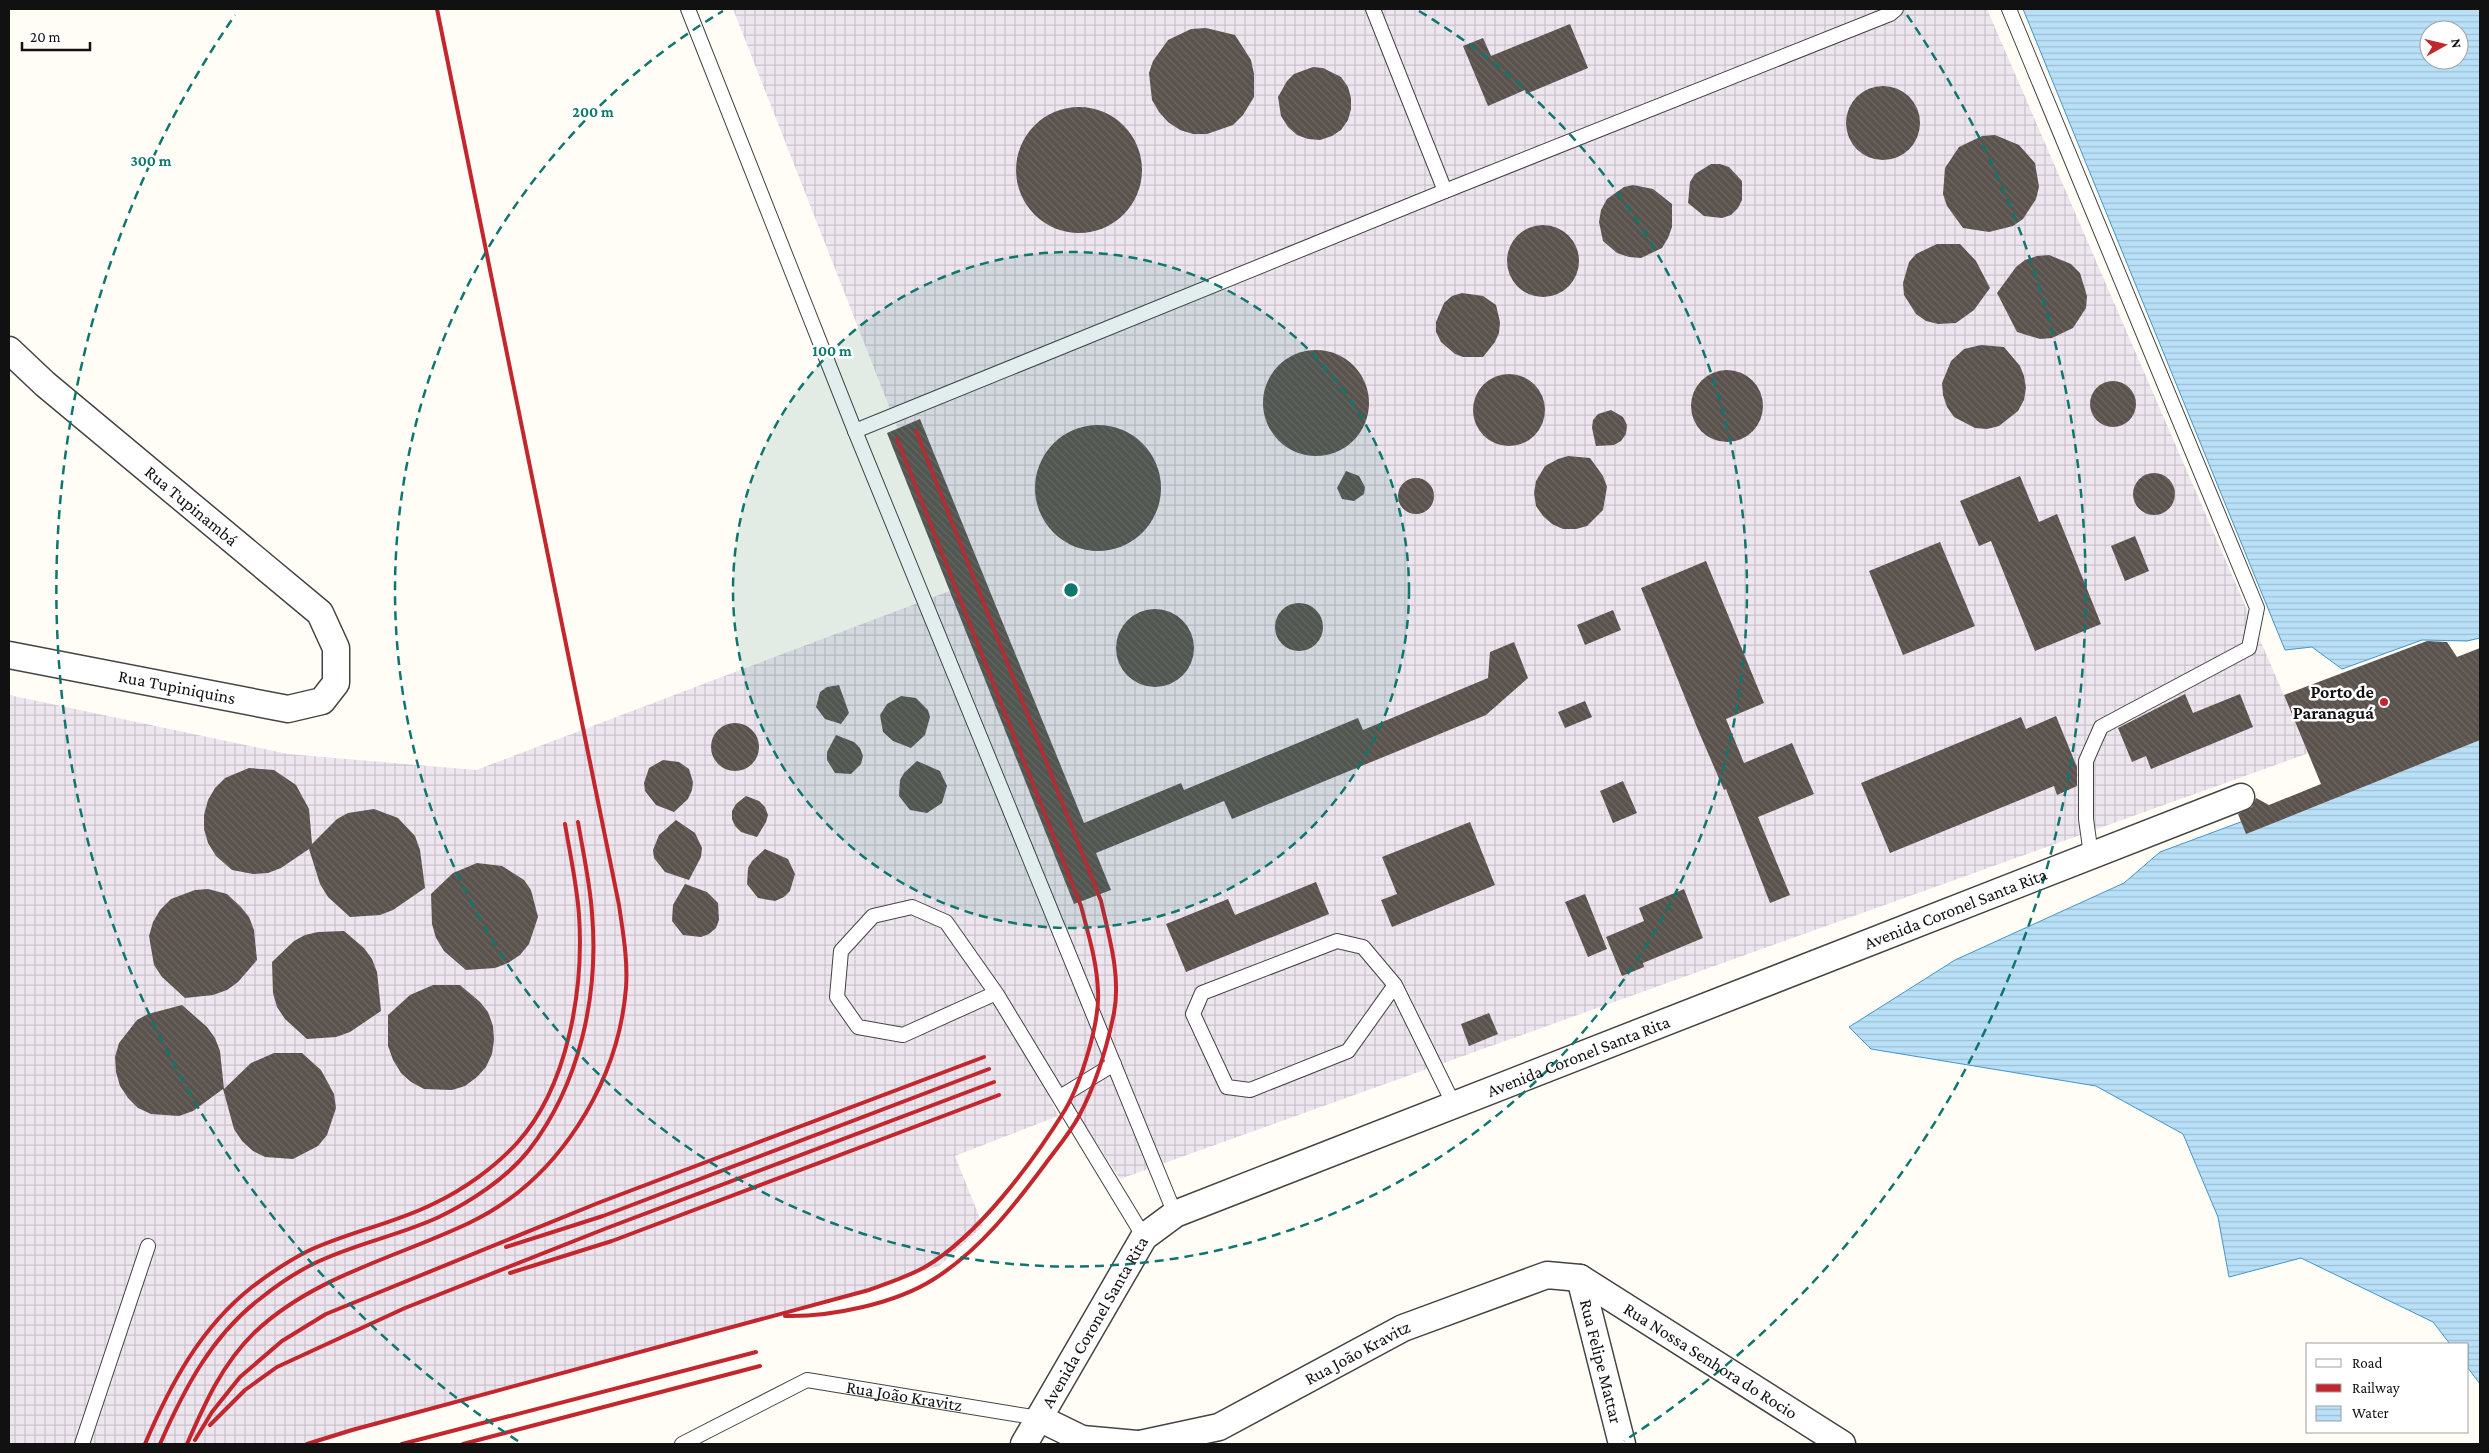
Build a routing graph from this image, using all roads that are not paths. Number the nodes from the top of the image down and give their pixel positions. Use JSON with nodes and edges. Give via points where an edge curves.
{"nodes":[{"id":1,"x":688,"y":9,"type":"edge"},
{"id":2,"x":1373,"y":9,"type":"edge"},
{"id":3,"x":1896,"y":9,"type":"edge"},
{"id":4,"x":2009,"y":9,"type":"edge"},
{"id":5,"x":1445,"y":191,"type":"junction"},
{"id":6,"x":9,"y":350,"type":"edge"},
{"id":7,"x":855,"y":431,"type":"junction"},
{"id":8,"x":9,"y":655,"type":"edge"},
{"id":9,"x":336,"y":683,"type":"joint"},
{"id":10,"x":2241,"y":796,"type":"dead end"},
{"id":11,"x":2090,"y":855,"type":"junction"},
{"id":12,"x":1394,"y":985,"type":"junction"},
{"id":13,"x":996,"y":993,"type":"junction"},
{"id":14,"x":1114,"y":1064,"type":"junction"},
{"id":15,"x":1060,"y":1097,"type":"junction"},
{"id":16,"x":1454,"y":1105,"type":"junction"},
{"id":17,"x":1176,"y":1214,"type":"junction"},
{"id":18,"x":1144,"y":1237,"type":"junction"},
{"id":19,"x":148,"y":1246,"type":"dead end"},
{"id":20,"x":1580,"y":1278,"type":"junction"},
{"id":21,"x":1039,"y":1418,"type":"junction"},
{"id":22,"x":1222,"y":1435,"type":"edge"},
{"id":23,"x":82,"y":1444,"type":"edge"},
{"id":24,"x":682,"y":1444,"type":"edge"},
{"id":25,"x":1024,"y":1444,"type":"edge"},
{"id":26,"x":1138,"y":1444,"type":"edge"},
{"id":27,"x":1622,"y":1444,"type":"edge"},
{"id":28,"x":1842,"y":1444,"type":"edge"}],
"edges":[{"from":1,"to":7,"type":"lane"},
{"from":2,"to":5,"type":"lane"},
{"from":3,"to":5,"type":"lane"},
{"from":4,"to":11,"type":"lane","via":[[2257,608],[2249,648],[2100,727],[2086,761]]},
{"from":5,"to":7,"type":"lane"},
{"from":6,"to":9,"type":"street","name":"Rua Tupinambá","via":[[45,384],[320,613],[336,648]]},
{"from":7,"to":14,"type":"lane"},
{"from":8,"to":9,"type":"street","name":"Rua Tupiniquins","via":[[288,709],[322,701]]},
{"from":10,"to":11,"type":"street","name":"Avenida Coronel Santa Rita"},
{"from":11,"to":16,"type":"street","name":"Avenida Coronel Santa Rita"},
{"from":12,"to":12,"type":"lane","via":[[1348,1051],[1250,1090],[1227,1087],[1193,1014],[1202,993],[1337,941],[1363,947]]},
{"from":12,"to":16,"type":"lane"},
{"from":13,"to":13,"type":"lane","via":[[946,922],[912,907],[873,916],[841,951],[837,997],[858,1027],[903,1035]]},
{"from":13,"to":15,"type":"lane"},
{"from":14,"to":15,"type":"lane"},
{"from":14,"to":17,"type":"lane"},
{"from":15,"to":18,"type":"lane"},
{"from":16,"to":17,"type":"street","name":"Avenida Coronel Santa Rita"},
{"from":17,"to":18,"type":"street","name":"Avenida Coronel Santa Rita"},
{"from":18,"to":21,"type":"street","name":"Avenida Coronel Santa Rita"},
{"from":19,"to":23,"type":"lane"},
{"from":20,"to":22,"type":"street","name":"Rua João Kravitz","via":[[1547,1275],[1403,1328]]},
{"from":20,"to":27,"type":"street","name":"Rua Felipe Mattar"},
{"from":20,"to":28,"type":"street","name":"Rua Nossa Senhora do Rocio"},
{"from":21,"to":24,"type":"lane","name":"Rua João Kravitz","via":[[806,1380]]},
{"from":21,"to":25,"type":"street","name":"Avenida Coronel Santa Rita"},
{"from":21,"to":26,"type":"street","name":"Rua João Kravitz","via":[[1082,1439]]},
{"from":22,"to":26,"type":"street","name":"Rua João Kravitz"}]}
